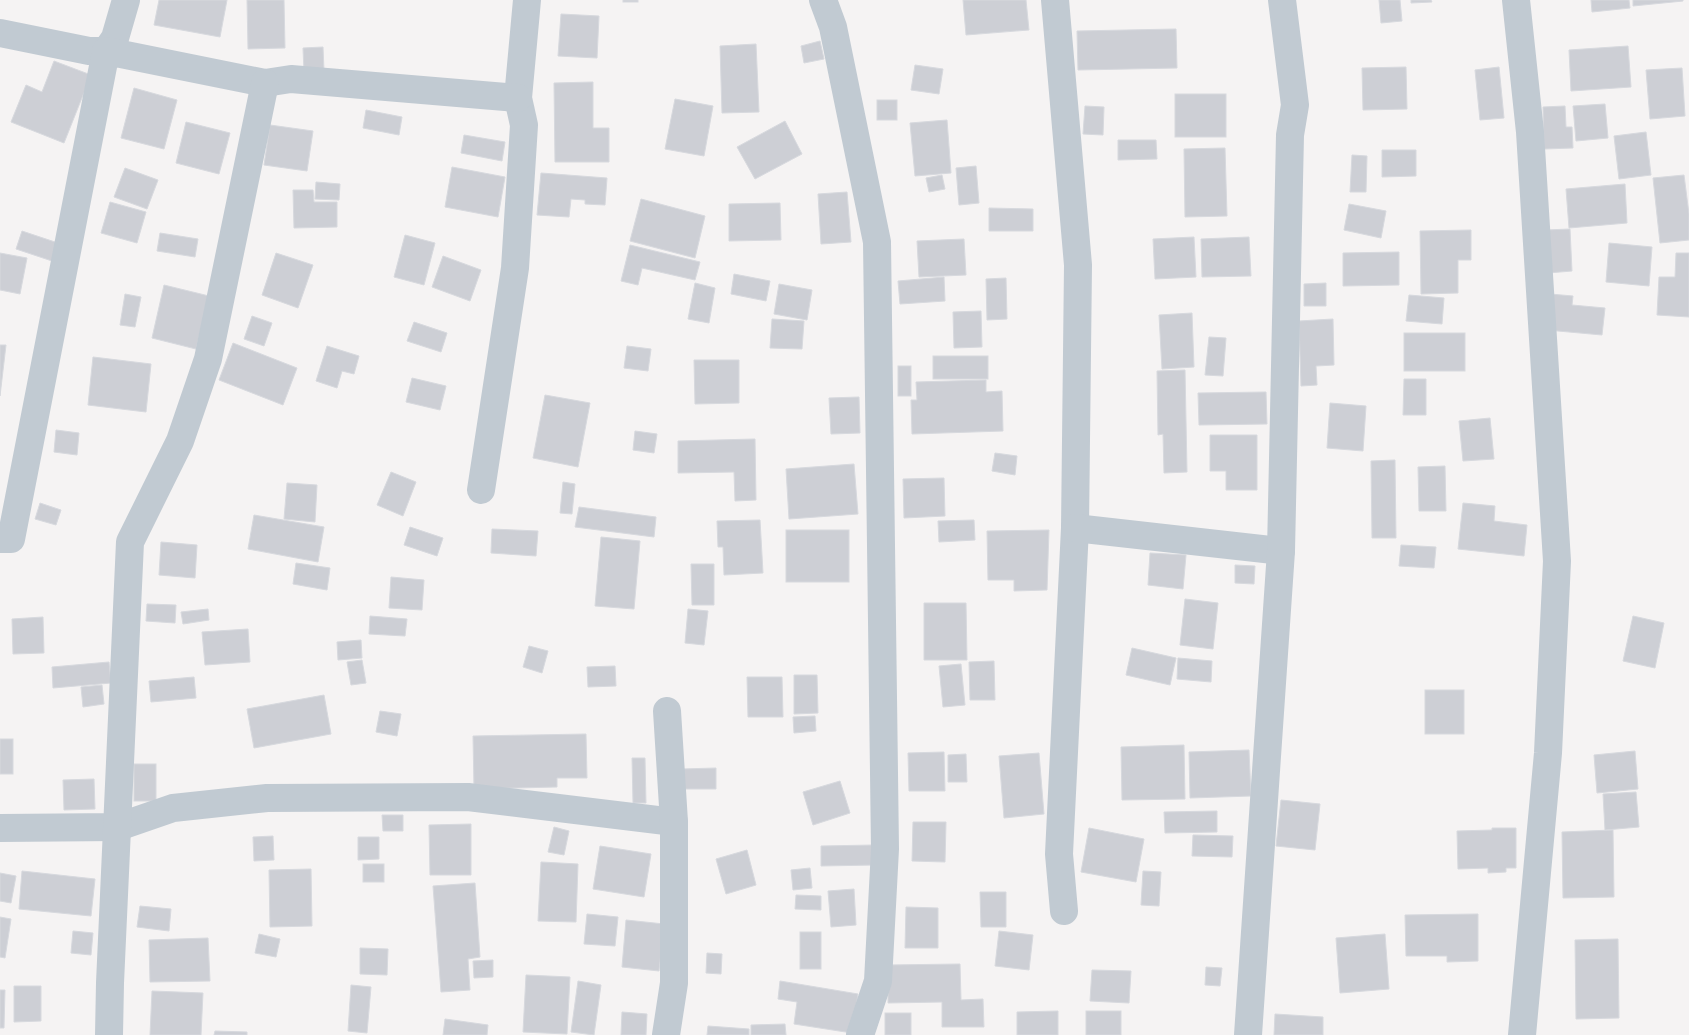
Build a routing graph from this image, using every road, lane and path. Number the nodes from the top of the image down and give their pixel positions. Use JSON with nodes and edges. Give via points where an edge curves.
{"nodes":[{"id":1,"x":126,"y":0,"type":"edge"},
{"id":2,"x":528,"y":0,"type":"edge"},
{"id":3,"x":823,"y":0,"type":"edge"},
{"id":4,"x":1055,"y":0,"type":"edge"},
{"id":5,"x":1282,"y":0,"type":"edge"},
{"id":6,"x":1516,"y":0,"type":"edge"},
{"id":7,"x":0,"y":34,"type":"edge"},
{"id":8,"x":106,"y":51,"type":"junction"},
{"id":9,"x":265,"y":83,"type":"junction"},
{"id":10,"x":518,"y":98,"type":"junction"},
{"id":11,"x":481,"y":490,"type":"dead end"},
{"id":12,"x":1075,"y":528,"type":"junction"},
{"id":13,"x":0,"y":539,"type":"edge"},
{"id":14,"x":1281,"y":551,"type":"junction"},
{"id":15,"x":667,"y":711,"type":"dead end"},
{"id":16,"x":674,"y":822,"type":"junction"},
{"id":17,"x":118,"y":827,"type":"junction"},
{"id":18,"x":0,"y":828,"type":"edge"},
{"id":19,"x":1064,"y":911,"type":"dead end"},
{"id":20,"x":109,"y":1035,"type":"edge"},
{"id":21,"x":666,"y":1035,"type":"edge"},
{"id":22,"x":860,"y":1035,"type":"edge"},
{"id":23,"x":1248,"y":1035,"type":"edge"},
{"id":24,"x":1522,"y":1035,"type":"edge"}],
"edges":[{"from":1,"to":8,"type":"street","via":[[115,38]]},
{"from":2,"to":10,"type":"street"},
{"from":3,"to":22,"type":"street","via":[[833,27],[877,242],[885,849],[878,981]]},
{"from":4,"to":12,"type":"street","via":[[1078,265]]},
{"from":5,"to":14,"type":"street","via":[[1295,105],[1290,134]]},
{"from":6,"to":24,"type":"street","via":[[1530,132],[1557,561],[1548,753]]},
{"from":7,"to":8,"type":"street","via":[[89,51]]},
{"from":8,"to":9,"type":"street"},
{"from":8,"to":13,"type":"street","via":[[11,538]]},
{"from":9,"to":10,"type":"street","via":[[291,79]]},
{"from":9,"to":17,"type":"street","via":[[208,359],[180,441],[130,542]]},
{"from":10,"to":11,"type":"street","via":[[524,125],[515,268]]},
{"from":12,"to":14,"type":"street"},
{"from":12,"to":19,"type":"street","via":[[1059,854]]},
{"from":14,"to":23,"type":"street"},
{"from":15,"to":16,"type":"street"},
{"from":16,"to":17,"type":"street","via":[[468,797],[276,798],[173,808]]},
{"from":16,"to":21,"type":"street","via":[[674,983]]},
{"from":17,"to":18,"type":"street"},
{"from":17,"to":20,"type":"street"}]}
